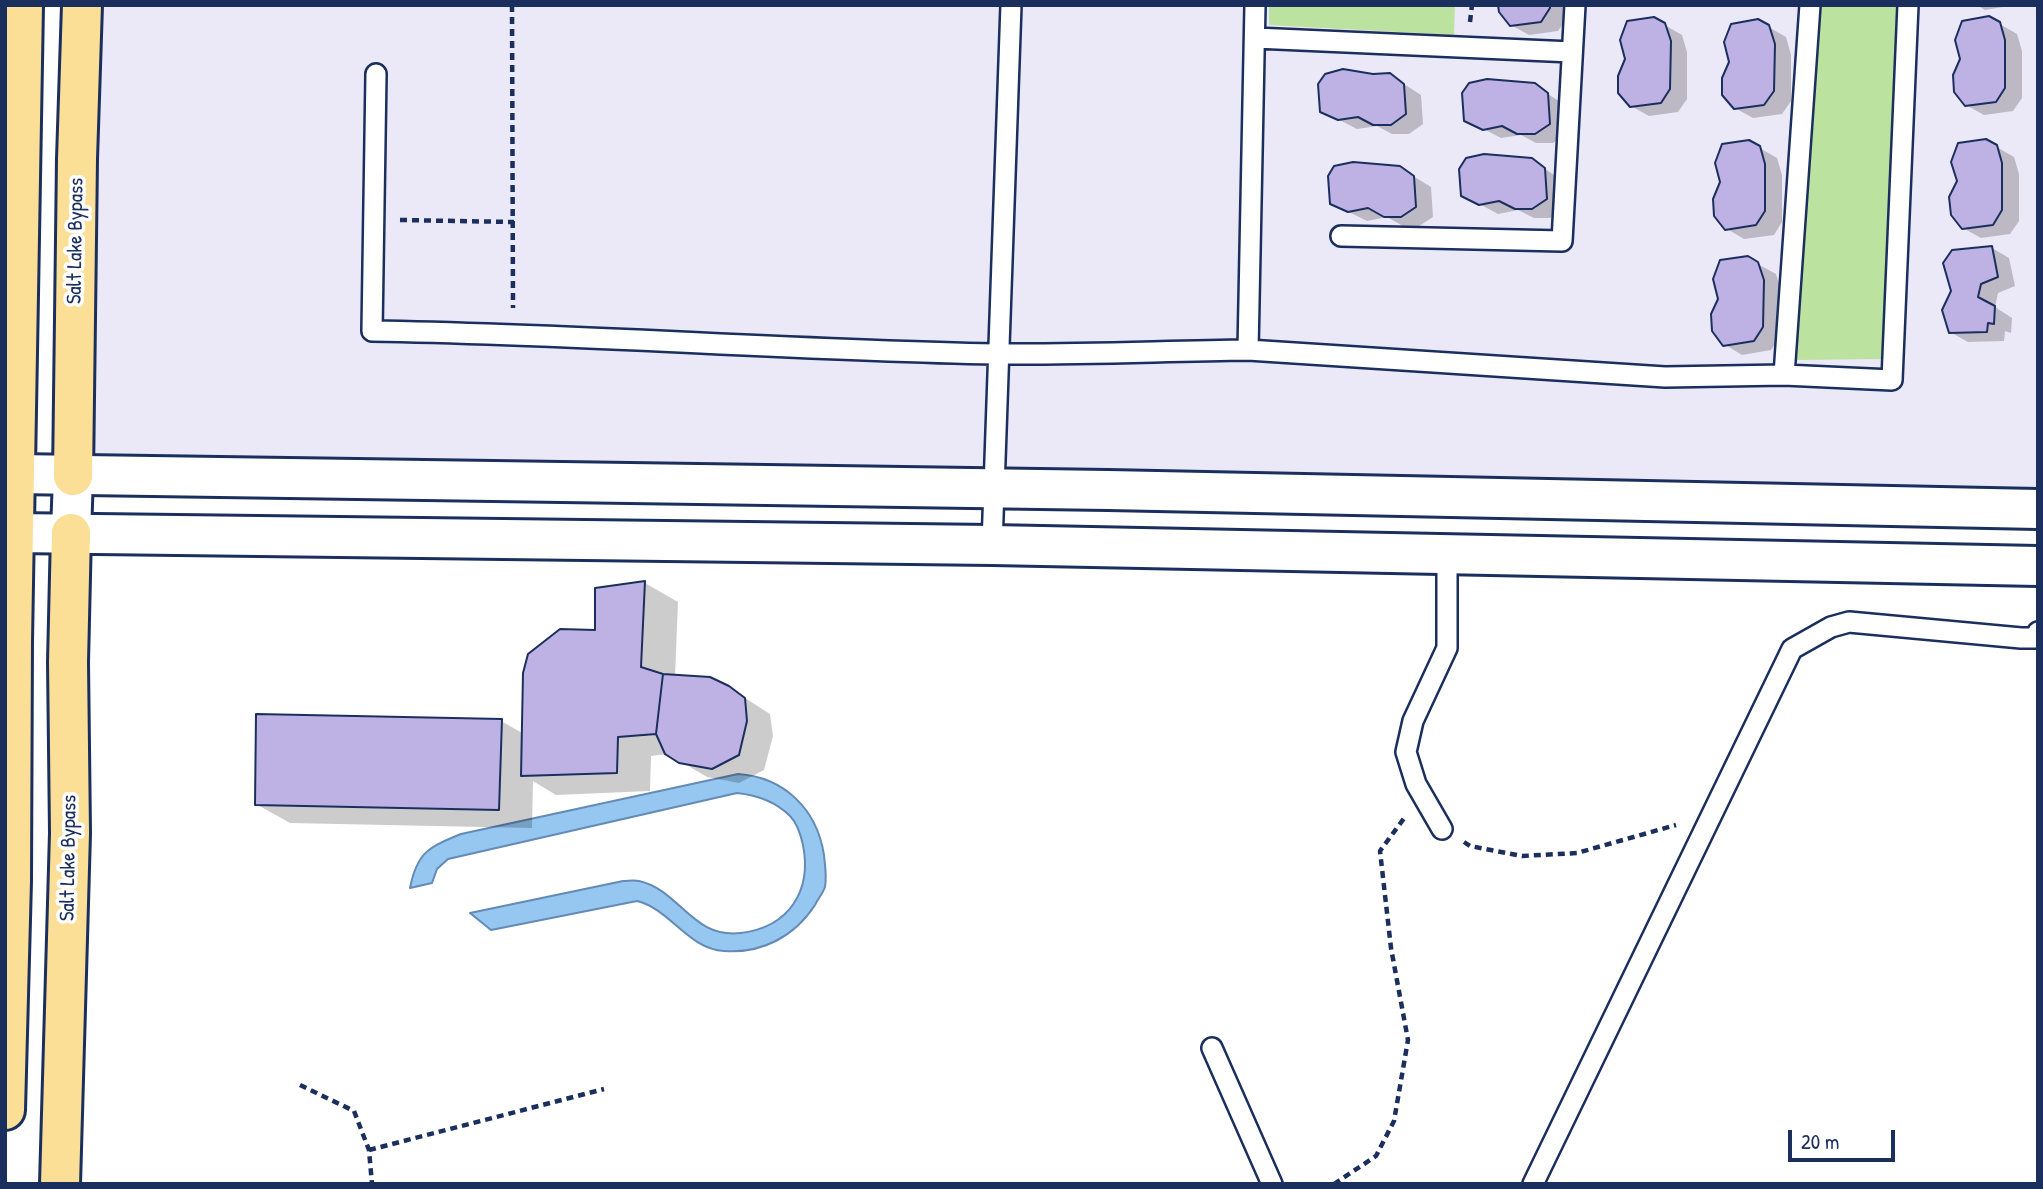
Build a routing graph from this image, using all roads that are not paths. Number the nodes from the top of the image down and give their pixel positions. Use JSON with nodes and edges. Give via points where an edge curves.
{"nodes":[{"id":1,"x":23,"y":5,"type":"edge"},
{"id":2,"x":1011,"y":5,"type":"edge"},
{"id":3,"x":1255,"y":5,"type":"edge"},
{"id":4,"x":1575,"y":5,"type":"edge"},
{"id":5,"x":1810,"y":5,"type":"edge"},
{"id":6,"x":1908,"y":5,"type":"edge"},
{"id":7,"x":79,"y":9,"type":"edge"},
{"id":8,"x":1255,"y":38,"type":"junction"},
{"id":9,"x":1572,"y":52,"type":"junction"},
{"id":10,"x":376,"y":74,"type":"dead end"},
{"id":11,"x":1341,"y":236,"type":"dead end"},
{"id":12,"x":1248,"y":350,"type":"junction"},
{"id":13,"x":997,"y":354,"type":"junction"},
{"id":14,"x":1784,"y":375,"type":"junction"},
{"id":15,"x":15,"y":474,"type":"junction"},
{"id":16,"x":73,"y":476,"type":"junction"},
{"id":17,"x":993,"y":488,"type":"junction"},
{"id":18,"x":2038,"y":509,"type":"edge"},
{"id":19,"x":15,"y":533,"type":"junction"},
{"id":20,"x":71,"y":533,"type":"junction"},
{"id":21,"x":992,"y":545,"type":"junction"},
{"id":22,"x":1447,"y":554,"type":"junction"},
{"id":23,"x":2038,"y":566,"type":"edge"},
{"id":24,"x":2038,"y":632,"type":"edge"},
{"id":25,"x":1442,"y":829,"type":"road end"},
{"id":26,"x":1212,"y":1048,"type":"dead end"},
{"id":27,"x":5,"y":1110,"type":"edge"},
{"id":28,"x":60,"y":1184,"type":"edge"},
{"id":29,"x":1272,"y":1184,"type":"edge"},
{"id":30,"x":1533,"y":1184,"type":"edge"}],
"edges":[{"from":1,"to":15,"type":"main road"},
{"from":2,"to":13,"type":"lane"},
{"from":3,"to":8,"type":"lane"},
{"from":4,"to":9,"type":"lane"},
{"from":5,"to":14,"type":"lane"},
{"from":6,"to":14,"type":"lane","via":[[1892,380]]},
{"from":7,"to":16,"type":"main road","name":"Salt Lake Bypass"},
{"from":8,"to":9,"type":"lane"},
{"from":8,"to":12,"type":"lane"},
{"from":9,"to":11,"type":"lane","via":[[1562,241]]},
{"from":10,"to":13,"type":"lane","via":[[372,331]]},
{"from":12,"to":13,"type":"lane"},
{"from":12,"to":14,"type":"lane","via":[[1665,377]]},
{"from":13,"to":17,"type":"lane"},
{"from":15,"to":16,"type":"main road"},
{"from":15,"to":19,"type":"main road"},
{"from":16,"to":17,"type":"main road"},
{"from":16,"to":20,"type":"main road"},
{"from":17,"to":18,"type":"main road"},
{"from":17,"to":21,"type":"lane"},
{"from":19,"to":20,"type":"main road"},
{"from":19,"to":27,"type":"main road"},
{"from":20,"to":21,"type":"main road"},
{"from":20,"to":28,"type":"main road","name":"Salt Lake Bypass","via":[[70,833]]},
{"from":21,"to":22,"type":"main road"},
{"from":22,"to":23,"type":"main road"},
{"from":22,"to":25,"type":"lane","via":[[1447,648],[1413,721],[1406,752],[1416,784]]},
{"from":24,"to":30,"type":"lane","via":[[2036,638],[2021,639],[1849,622],[1792,649]]},
{"from":26,"to":29,"type":"lane"}]}
